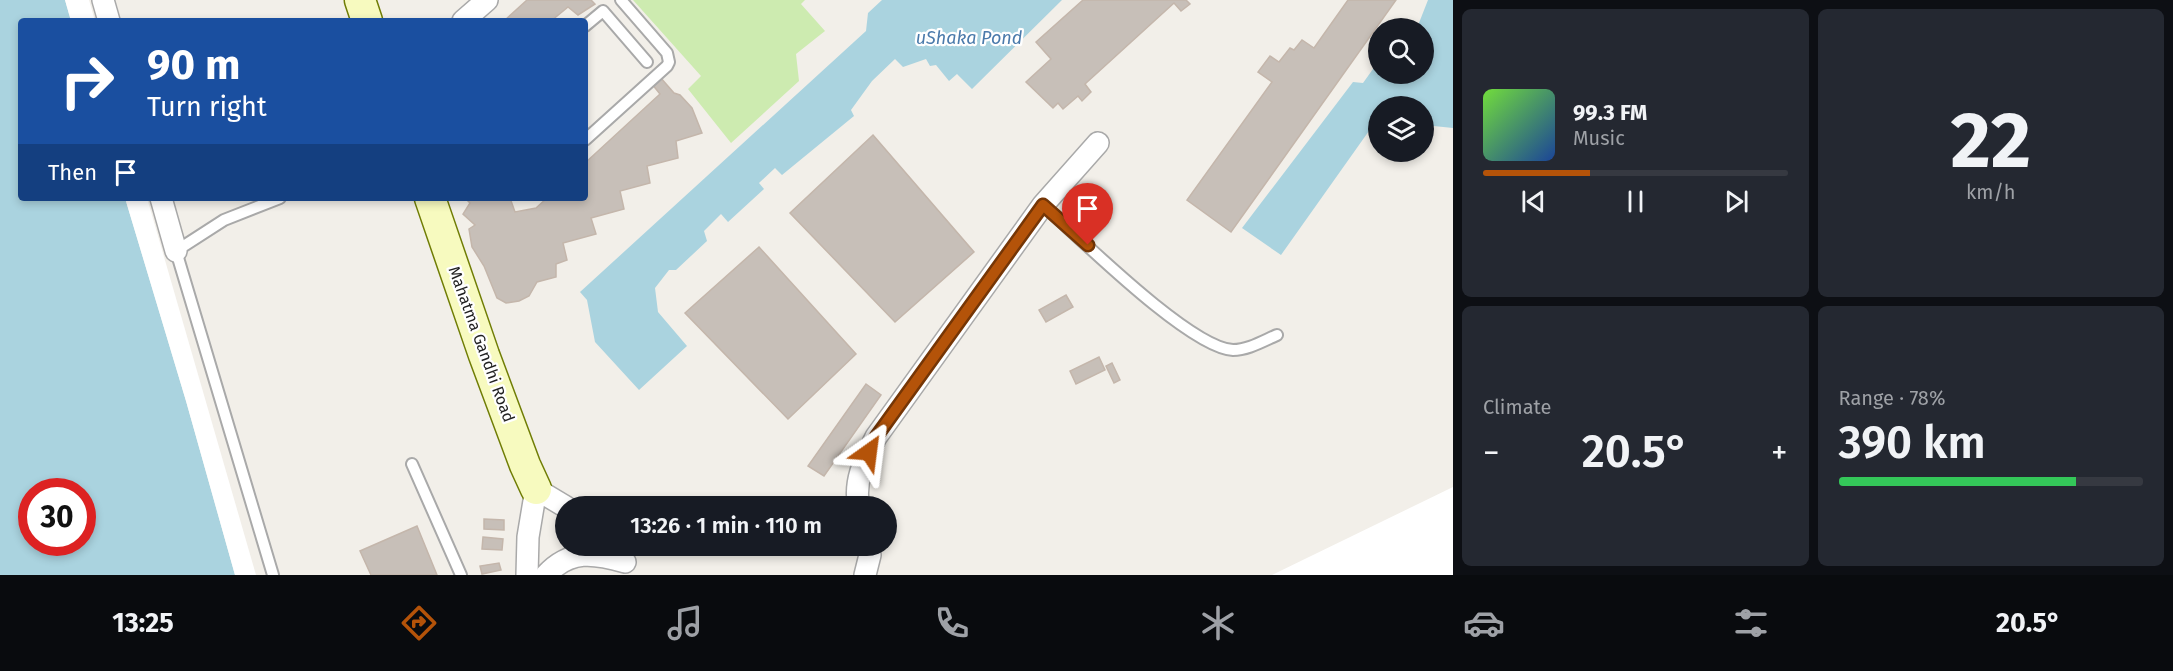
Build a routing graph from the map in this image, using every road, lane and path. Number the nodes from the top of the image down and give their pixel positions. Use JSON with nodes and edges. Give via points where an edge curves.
{"nodes":[{"id":1,"x":103,"y":0,"type":"edge"},
{"id":2,"x":360,"y":0,"type":"edge"},
{"id":3,"x":487,"y":0,"type":"edge"},
{"id":4,"x":621,"y":0,"type":"edge"},
{"id":5,"x":108,"y":18,"type":"edge"},
{"id":6,"x":366,"y":18,"type":"edge"},
{"id":7,"x":466,"y":18,"type":"edge"},
{"id":8,"x":588,"y":24,"type":"edge"},
{"id":9,"x":647,"y":62,"type":"dead end"},
{"id":10,"x":588,"y":137,"type":"edge"},
{"id":11,"x":1098,"y":143,"type":"dead end"},
{"id":12,"x":162,"y":201,"type":"edge"},
{"id":13,"x":272,"y":201,"type":"edge"},
{"id":14,"x":431,"y":201,"type":"edge"},
{"id":15,"x":1043,"y":205,"type":"junction"},
{"id":16,"x":176,"y":251,"type":"junction"},
{"id":17,"x":1277,"y":335,"type":"dead end"},
{"id":18,"x":412,"y":464,"type":"dead end"},
{"id":19,"x":536,"y":489,"type":"junction"},
{"id":20,"x":859,"y":496,"type":"edge"},
{"id":21,"x":555,"y":500,"type":"edge"},
{"id":22,"x":870,"y":556,"type":"edge"},
{"id":23,"x":623,"y":561,"type":"edge"},
{"id":24,"x":273,"y":575,"type":"edge"},
{"id":25,"x":461,"y":575,"type":"edge"},
{"id":26,"x":527,"y":575,"type":"edge"},
{"id":27,"x":546,"y":575,"type":"edge"},
{"id":28,"x":865,"y":575,"type":"edge"}],
"edges":[{"from":1,"to":5,"type":"street"},
{"from":2,"to":6,"type":"street"},
{"from":3,"to":7,"type":"street"},
{"from":4,"to":10,"type":"lane","via":[[667,53],[669,62]]},
{"from":8,"to":9,"type":"lane","via":[[603,11]]},
{"from":11,"to":15,"type":"street"},
{"from":12,"to":16,"type":"street"},
{"from":13,"to":16,"type":"lane","via":[[224,220]]},
{"from":14,"to":19,"type":"street","name":"Mahatma Gandhi Road"},
{"from":15,"to":17,"type":"lane","via":[[1176,322],[1211,343],[1233,350]]},
{"from":15,"to":20,"type":"street","via":[[876,437],[858,480]]},
{"from":16,"to":24,"type":"lane"},
{"from":18,"to":25,"type":"lane"},
{"from":19,"to":21,"type":"street"},
{"from":19,"to":26,"type":"street"},
{"from":22,"to":28,"type":"street"},
{"from":23,"to":27,"type":"street","via":[[583,554],[561,562]]}]}
